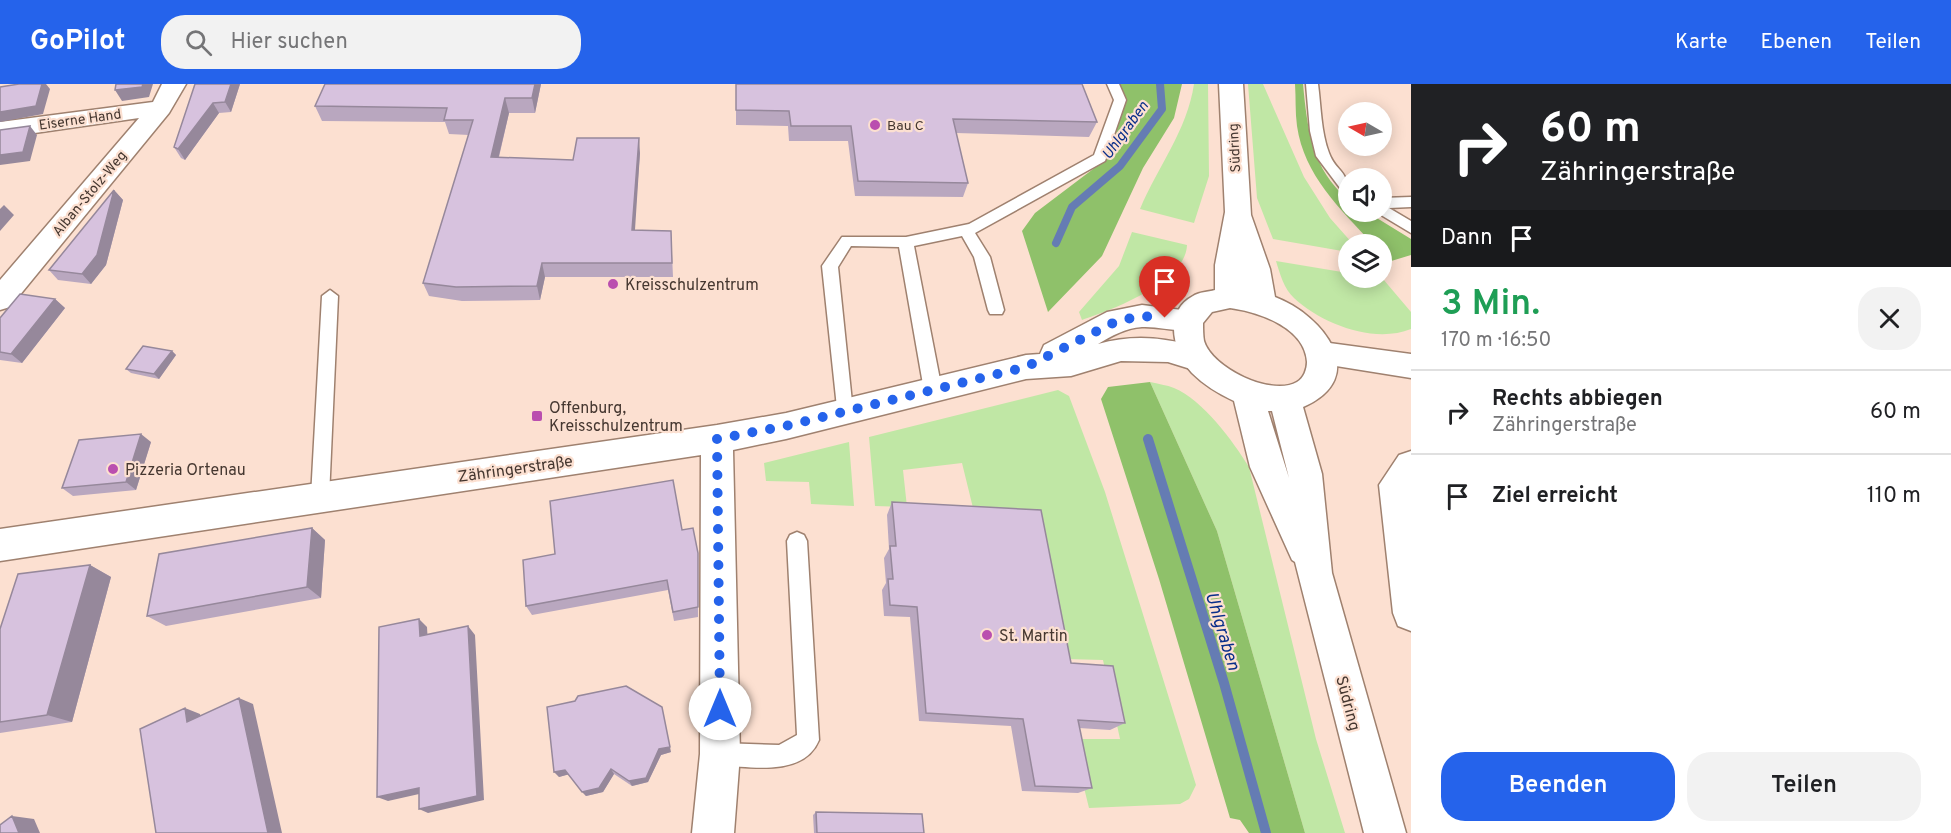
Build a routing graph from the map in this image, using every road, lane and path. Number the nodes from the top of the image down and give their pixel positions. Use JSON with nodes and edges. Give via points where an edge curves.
{"nodes":[{"id":1,"x":174,"y":84,"type":"edge"},
{"id":2,"x":1113,"y":84,"type":"edge"},
{"id":3,"x":1231,"y":84,"type":"edge"},
{"id":4,"x":1312,"y":84,"type":"edge"},
{"id":5,"x":161,"y":108,"type":"junction"},
{"id":6,"x":0,"y":130,"type":"edge"},
{"id":7,"x":1338,"y":176,"type":"edge"},
{"id":8,"x":1411,"y":202,"type":"edge"},
{"id":9,"x":1392,"y":203,"type":"edge"},
{"id":10,"x":1238,"y":212,"type":"junction"},
{"id":11,"x":1392,"y":216,"type":"edge"},
{"id":12,"x":1411,"y":228,"type":"edge"},
{"id":13,"x":966,"y":230,"type":"junction"},
{"id":14,"x":906,"y":242,"type":"junction"},
{"id":15,"x":330,"y":296,"type":"dead end"},
{"id":16,"x":1230,"y":297,"type":"junction"},
{"id":17,"x":0,"y":299,"type":"edge"},
{"id":18,"x":1261,"y":302,"type":"junction"},
{"id":19,"x":996,"y":310,"type":"dead end"},
{"id":20,"x":1188,"y":320,"type":"junction"},
{"id":21,"x":1322,"y":354,"type":"junction"},
{"id":22,"x":1197,"y":359,"type":"junction"},
{"id":23,"x":1411,"y":366,"type":"edge"},
{"id":24,"x":1026,"y":367,"type":"junction"},
{"id":25,"x":933,"y":390,"type":"junction"},
{"id":26,"x":1248,"y":393,"type":"junction"},
{"id":27,"x":1286,"y":398,"type":"junction"},
{"id":28,"x":844,"y":412,"type":"junction"},
{"id":29,"x":717,"y":439,"type":"junction"},
{"id":30,"x":1411,"y":465,"type":"edge"},
{"id":31,"x":320,"y":496,"type":"junction"},
{"id":32,"x":797,"y":541,"type":"dead end"},
{"id":33,"x":0,"y":545,"type":"edge"},
{"id":34,"x":1314,"y":573,"type":"junction"},
{"id":35,"x":1411,"y":613,"type":"edge"},
{"id":36,"x":720,"y":754,"type":"junction"},
{"id":37,"x":713,"y":833,"type":"edge"},
{"id":38,"x":1384,"y":833,"type":"edge"}],
"edges":[{"from":1,"to":5,"type":"street","name":"Alban-Stolz-Weg"},
{"from":2,"to":13,"type":"lane","via":[[1120,100],[1100,158]]},
{"from":3,"to":10,"type":"street","name":"Südring"},
{"from":4,"to":7,"type":"lane","via":[[1323,156]]},
{"from":5,"to":6,"type":"street","name":"Eiserne Hand"},
{"from":5,"to":17,"type":"street","name":"Alban-Stolz-Weg"},
{"from":8,"to":9,"type":"lane"},
{"from":10,"to":16,"type":"street","name":"Südring","via":[[1229,265]]},
{"from":10,"to":18,"type":"street","name":"Südring","via":[[1256,269]]},
{"from":11,"to":12,"type":"lane"},
{"from":13,"to":14,"type":"lane"},
{"from":13,"to":19,"type":"lane","via":[[982,257]]},
{"from":14,"to":25,"type":"lane"},
{"from":14,"to":28,"type":"lane","via":[[847,241],[830,266]]},
{"from":15,"to":31,"type":"lane"},
{"from":16,"to":18,"type":"street"},
{"from":16,"to":20,"type":"street","via":[[1202,304]]},
{"from":18,"to":21,"type":"street","via":[[1297,321]]},
{"from":20,"to":22,"type":"street","via":[[1188,342]]},
{"from":20,"to":24,"type":"street","name":"Zähringerstraße","via":[[1142,316],[1117,321]]},
{"from":21,"to":23,"type":"street"},
{"from":21,"to":27,"type":"street","via":[[1323,367],[1315,386]]},
{"from":22,"to":24,"type":"street","name":"Zähringerstraße","via":[[1168,350],[1121,349],[1071,364]]},
{"from":22,"to":26,"type":"street","via":[[1212,374]]},
{"from":24,"to":25,"type":"street","name":"Zähringerstraße"},
{"from":25,"to":28,"type":"street","name":"Zähringerstraße"},
{"from":26,"to":27,"type":"street"},
{"from":26,"to":34,"type":"street","name":"Südring","via":[[1267,467]]},
{"from":27,"to":34,"type":"street","name":"Südring","via":[[1305,474]]},
{"from":28,"to":29,"type":"street","name":"Zähringerstraße"},
{"from":29,"to":31,"type":"street","name":"Zähringerstraße"},
{"from":29,"to":36,"type":"street"},
{"from":30,"to":35,"type":"street","via":[[1396,485]]},
{"from":31,"to":33,"type":"street","name":"Zähringerstraße"},
{"from":32,"to":36,"type":"lane","via":[[808,740],[799,751],[783,757]]},
{"from":34,"to":38,"type":"street","name":"Südring"},
{"from":36,"to":37,"type":"street"}]}
